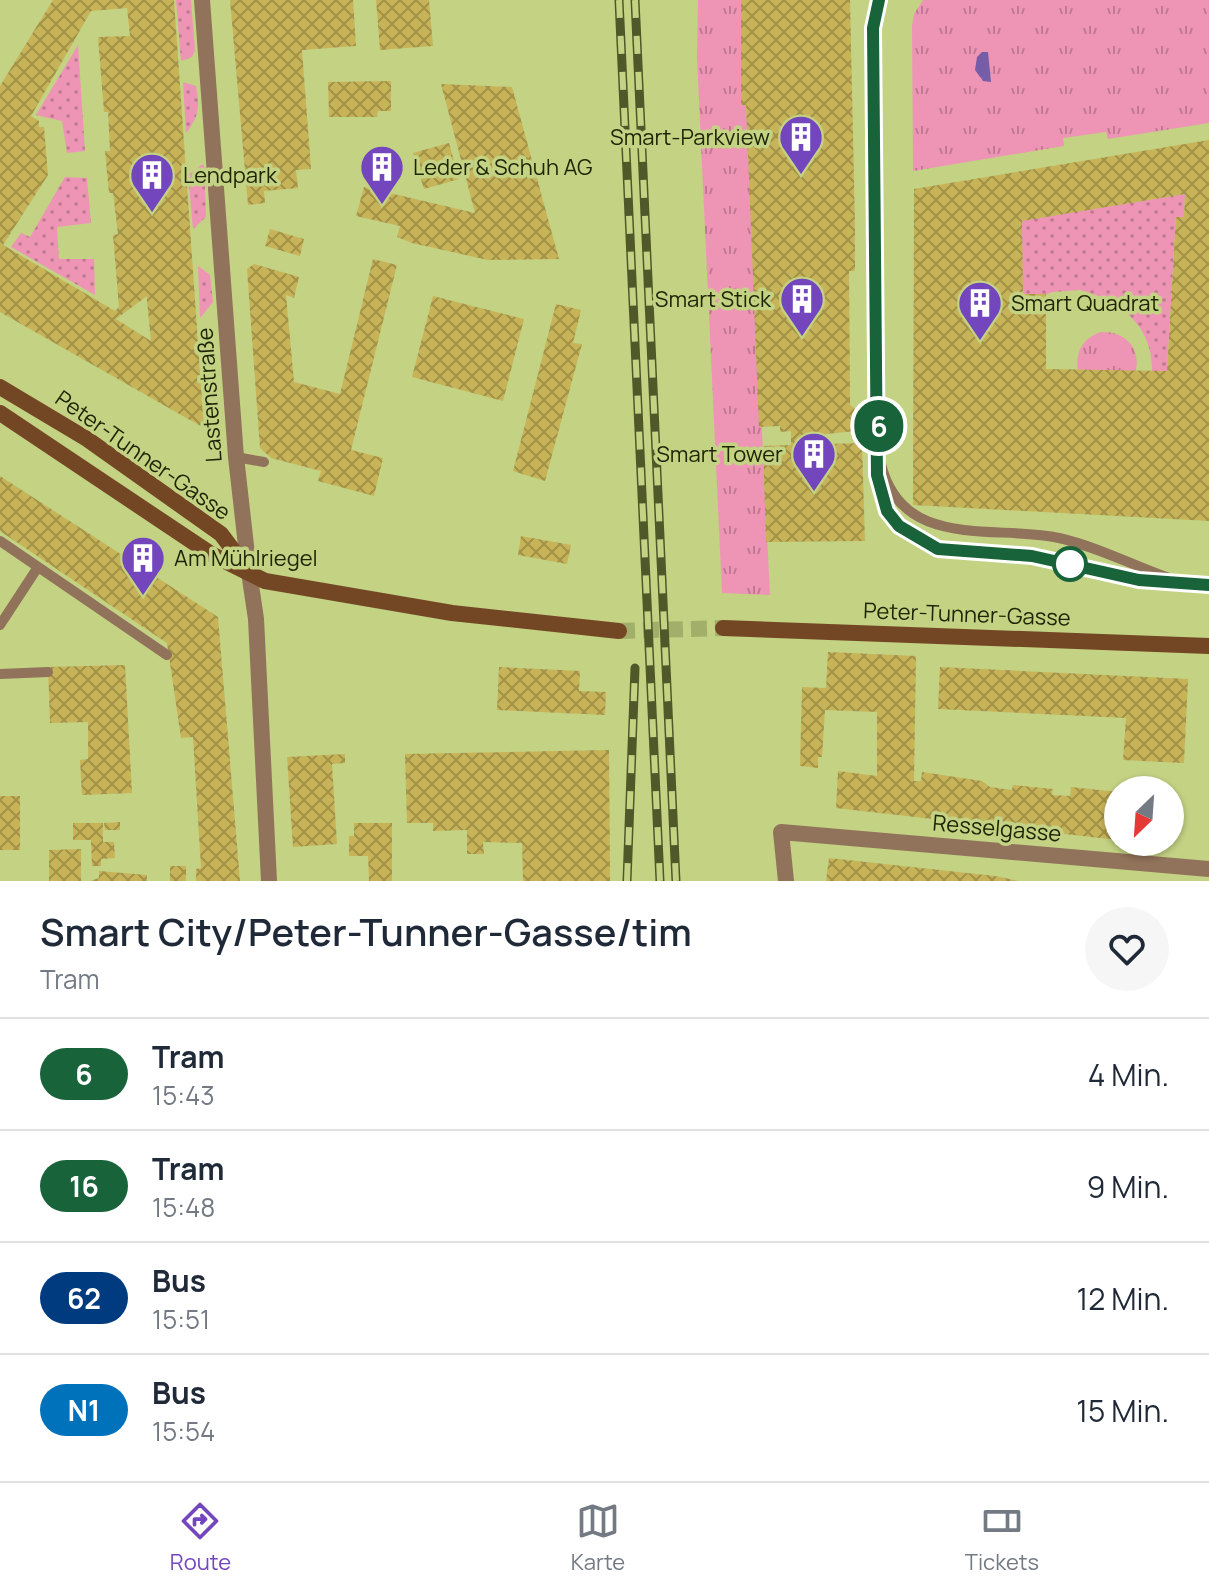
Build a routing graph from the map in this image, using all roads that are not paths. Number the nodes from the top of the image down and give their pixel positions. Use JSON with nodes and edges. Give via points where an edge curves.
{"nodes":[{"id":1,"x":202,"y":0,"type":"edge"},
{"id":2,"x":878,"y":0,"type":"edge"},
{"id":3,"x":0,"y":387,"type":"edge"},
{"id":4,"x":0,"y":413,"type":"edge"},
{"id":5,"x":879,"y":452,"type":"junction"},
{"id":6,"x":236,"y":457,"type":"junction"},
{"id":7,"x":264,"y":462,"type":"dead end"},
{"id":8,"x":0,"y":541,"type":"edge"},
{"id":9,"x":38,"y":567,"type":"junction"},
{"id":10,"x":249,"y":572,"type":"junction"},
{"id":11,"x":1182,"y":583,"type":"junction"},
{"id":12,"x":1209,"y":585,"type":"edge"},
{"id":13,"x":0,"y":625,"type":"edge"},
{"id":14,"x":723,"y":628,"type":"tunnel mouth"},
{"id":15,"x":619,"y":631,"type":"tunnel mouth"},
{"id":16,"x":1209,"y":646,"type":"edge"},
{"id":17,"x":167,"y":655,"type":"dead end"},
{"id":18,"x":48,"y":672,"type":"dead end"},
{"id":19,"x":0,"y":674,"type":"edge"},
{"id":20,"x":1209,"y":869,"type":"edge"},
{"id":21,"x":269,"y":881,"type":"edge"},
{"id":22,"x":786,"y":881,"type":"edge"}],
"edges":[{"from":1,"to":6,"type":"street","name":"Lastenstraße"},
{"from":2,"to":5,"type":"lane","via":[[873,39]]},
{"from":3,"to":10,"type":"main road","name":"Peter-Tunner-Gasse","via":[[87,439],[221,534]]},
{"from":4,"to":10,"type":"main road","name":"Peter-Tunner-Gasse","via":[[211,554]]},
{"from":5,"to":11,"type":"lane","via":[[892,491],[936,527],[1058,538]]},
{"from":5,"to":11,"type":"lane","via":[[877,475],[887,511],[924,544],[1032,556],[1114,576]]},
{"from":6,"to":7,"type":"lane"},
{"from":6,"to":10,"type":"street","name":"Lastenstraße"},
{"from":8,"to":9,"type":"lane"},
{"from":9,"to":13,"type":"lane"},
{"from":9,"to":17,"type":"lane"},
{"from":10,"to":15,"type":"main road","name":"Peter-Tunner-Gasse","via":[[285,586],[396,604]]},
{"from":10,"to":21,"type":"street","name":"Lastenstraße"},
{"from":11,"to":12,"type":"lane"},
{"from":14,"to":16,"type":"main road","name":"Peter-Tunner-Gasse"},
{"from":18,"to":19,"type":"lane"},
{"from":20,"to":22,"type":"street","name":"Resselgasse","via":[[781,832]]}]}
